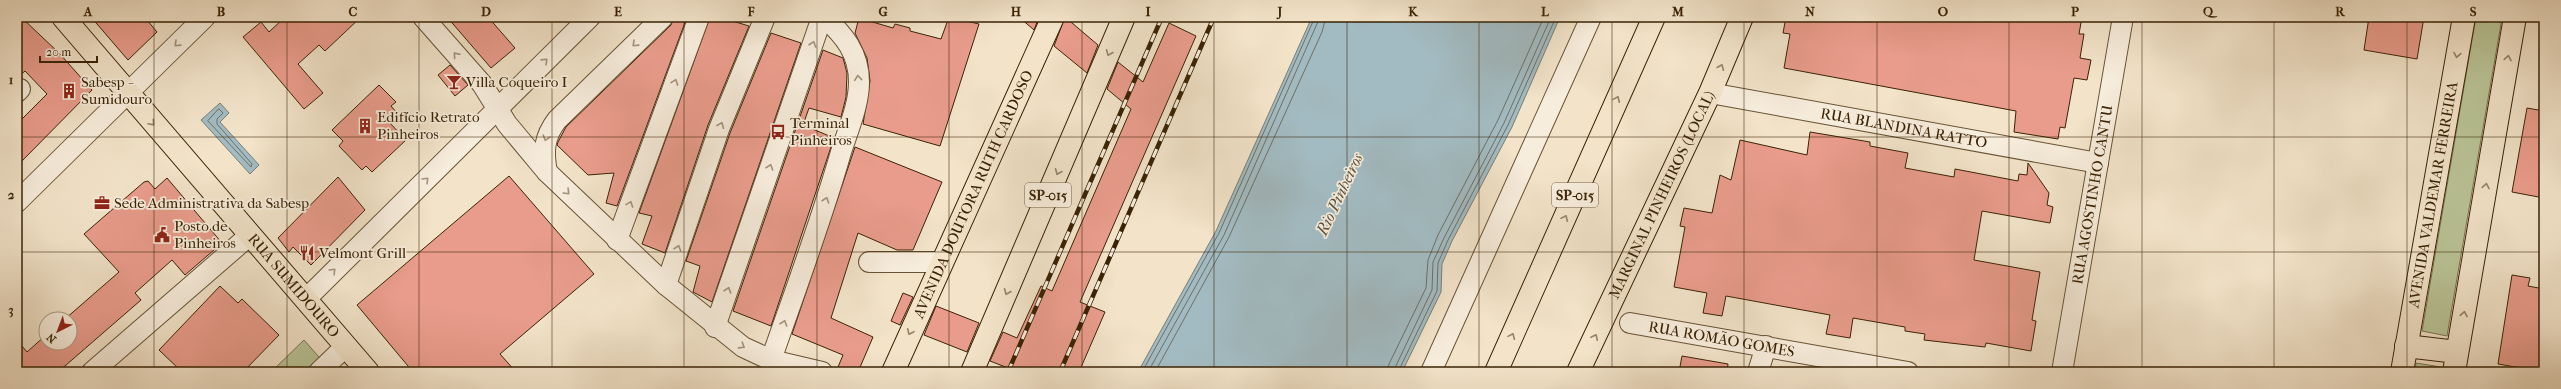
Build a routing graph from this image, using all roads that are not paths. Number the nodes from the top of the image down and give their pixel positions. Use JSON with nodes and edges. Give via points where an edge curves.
{"nodes":[{"id":1,"x":63,"y":17,"type":"edge"},
{"id":2,"x":205,"y":17,"type":"edge"},
{"id":3,"x":423,"y":17,"type":"edge"},
{"id":4,"x":590,"y":17,"type":"edge"},
{"id":5,"x":662,"y":17,"type":"edge"},
{"id":6,"x":699,"y":17,"type":"edge"},
{"id":7,"x":765,"y":17,"type":"edge"},
{"id":8,"x":823,"y":17,"type":"edge"},
{"id":9,"x":1053,"y":17,"type":"edge"},
{"id":10,"x":1124,"y":17,"type":"edge"},
{"id":11,"x":1591,"y":17,"type":"edge"},
{"id":12,"x":1654,"y":17,"type":"edge"},
{"id":13,"x":1742,"y":17,"type":"edge"},
{"id":14,"x":2123,"y":17,"type":"edge"},
{"id":15,"x":2464,"y":17,"type":"edge"},
{"id":16,"x":2515,"y":17,"type":"edge"},
{"id":17,"x":126,"y":93,"type":"junction"},
{"id":18,"x":1710,"y":93,"type":"junction"},
{"id":19,"x":497,"y":108,"type":"junction"},
{"id":20,"x":2098,"y":163,"type":"junction"},
{"id":21,"x":547,"y":172,"type":"junction"},
{"id":22,"x":17,"y":202,"type":"edge"},
{"id":23,"x":250,"y":235,"type":"junction"},
{"id":24,"x":617,"y":240,"type":"junction"},
{"id":25,"x":868,"y":262,"type":"dead end"},
{"id":26,"x":942,"y":262,"type":"junction"},
{"id":27,"x":666,"y":284,"type":"junction"},
{"id":28,"x":306,"y":299,"type":"junction"},
{"id":29,"x":1630,"y":323,"type":"dead end"},
{"id":30,"x":715,"y":327,"type":"junction"},
{"id":31,"x":346,"y":346,"type":"junction"},
{"id":32,"x":1766,"y":346,"type":"junction"},
{"id":33,"x":2406,"y":346,"type":"junction"},
{"id":34,"x":771,"y":360,"type":"junction"},
{"id":35,"x":2455,"y":362,"type":"edge"},
{"id":36,"x":92,"y":372,"type":"edge"},
{"id":37,"x":319,"y":372,"type":"edge"},
{"id":38,"x":368,"y":372,"type":"edge"},
{"id":39,"x":822,"y":372,"type":"edge"},
{"id":40,"x":893,"y":372,"type":"edge"},
{"id":41,"x":972,"y":372,"type":"edge"},
{"id":42,"x":1431,"y":372,"type":"edge"},
{"id":43,"x":1496,"y":372,"type":"edge"},
{"id":44,"x":1578,"y":372,"type":"edge"},
{"id":45,"x":1758,"y":372,"type":"edge"},
{"id":46,"x":1908,"y":372,"type":"edge"},
{"id":47,"x":2062,"y":372,"type":"edge"},
{"id":48,"x":2402,"y":372,"type":"edge"}],
"edges":[{"from":1,"to":17,"type":"main road","name":"RUA SUMIDOURO"},
{"from":2,"to":17,"type":"street","one_way":true},
{"from":19,"to":3,"type":"street","one_way":true,"via":[[482,84]]},
{"from":19,"to":4,"type":"street","one_way":true},
{"from":5,"to":21,"type":"street","one_way":true,"via":[[557,120],[548,132],[544,144]]},
{"from":24,"to":6,"type":"street","one_way":true},
{"from":27,"to":7,"type":"street","one_way":true,"via":[[719,129]]},
{"from":30,"to":8,"type":"street","one_way":true},
{"from":34,"to":8,"type":"street","one_way":true,"via":[[835,174],[858,87],[853,50],[842,34]]},
{"from":9,"to":26,"type":"main road","name":"AVENIDA DOUTORA RUTH CARDOSO"},
{"from":10,"to":41,"type":"main road","number":"SP-015","one_way":true},
{"from":11,"to":42,"type":"street"},
{"from":43,"to":12,"type":"main road","number":"SP-015","one_way":true},
{"from":18,"to":13,"type":"main road","name":"MARGINAL PINHEIROS (LOCAL)","one_way":true},
{"from":14,"to":20,"type":"street","name":"RUA AGOSTINHO CANTU"},
{"from":15,"to":33,"type":"main road","name":"AVENIDA VALDEMAR FERREIRA","one_way":true},
{"from":35,"to":16,"type":"main road","one_way":true},
{"from":17,"to":22,"type":"street"},
{"from":17,"to":23,"type":"main road","name":"RUA SUMIDOURO","one_way":true},
{"from":18,"to":20,"type":"street","name":"RUA BLANDINA RATTO"},
{"from":44,"to":18,"type":"main road","name":"MARGINAL PINHEIROS (LOCAL)","one_way":true},
{"from":19,"to":21,"type":"street"},
{"from":28,"to":19,"type":"street","one_way":true},
{"from":20,"to":47,"type":"street","name":"RUA AGOSTINHO CANTU"},
{"from":21,"to":24,"type":"street","one_way":true},
{"from":23,"to":28,"type":"main road","name":"RUA SUMIDOURO"},
{"from":23,"to":36,"type":"street"},
{"from":24,"to":27,"type":"street"},
{"from":25,"to":26,"type":"street"},
{"from":26,"to":40,"type":"main road","name":"AVENIDA DOUTORA RUTH CARDOSO","one_way":true},
{"from":27,"to":30,"type":"street"},
{"from":28,"to":31,"type":"main road","name":"RUA SUMIDOURO"},
{"from":29,"to":32,"type":"street","name":"RUA ROMÃO GOMES"},
{"from":30,"to":34,"type":"street","one_way":true,"via":[[743,347]]},
{"from":31,"to":37,"type":"street"},
{"from":31,"to":38,"type":"main road","name":"RUA SUMIDOURO"},
{"from":32,"to":45,"type":"street"},
{"from":32,"to":46,"type":"street","name":"RUA ROMÃO GOMES"},
{"from":33,"to":35,"type":"main road"},
{"from":33,"to":48,"type":"main road","name":"AVENIDA VALDEMAR FERREIRA"},
{"from":34,"to":39,"type":"street"}]}
